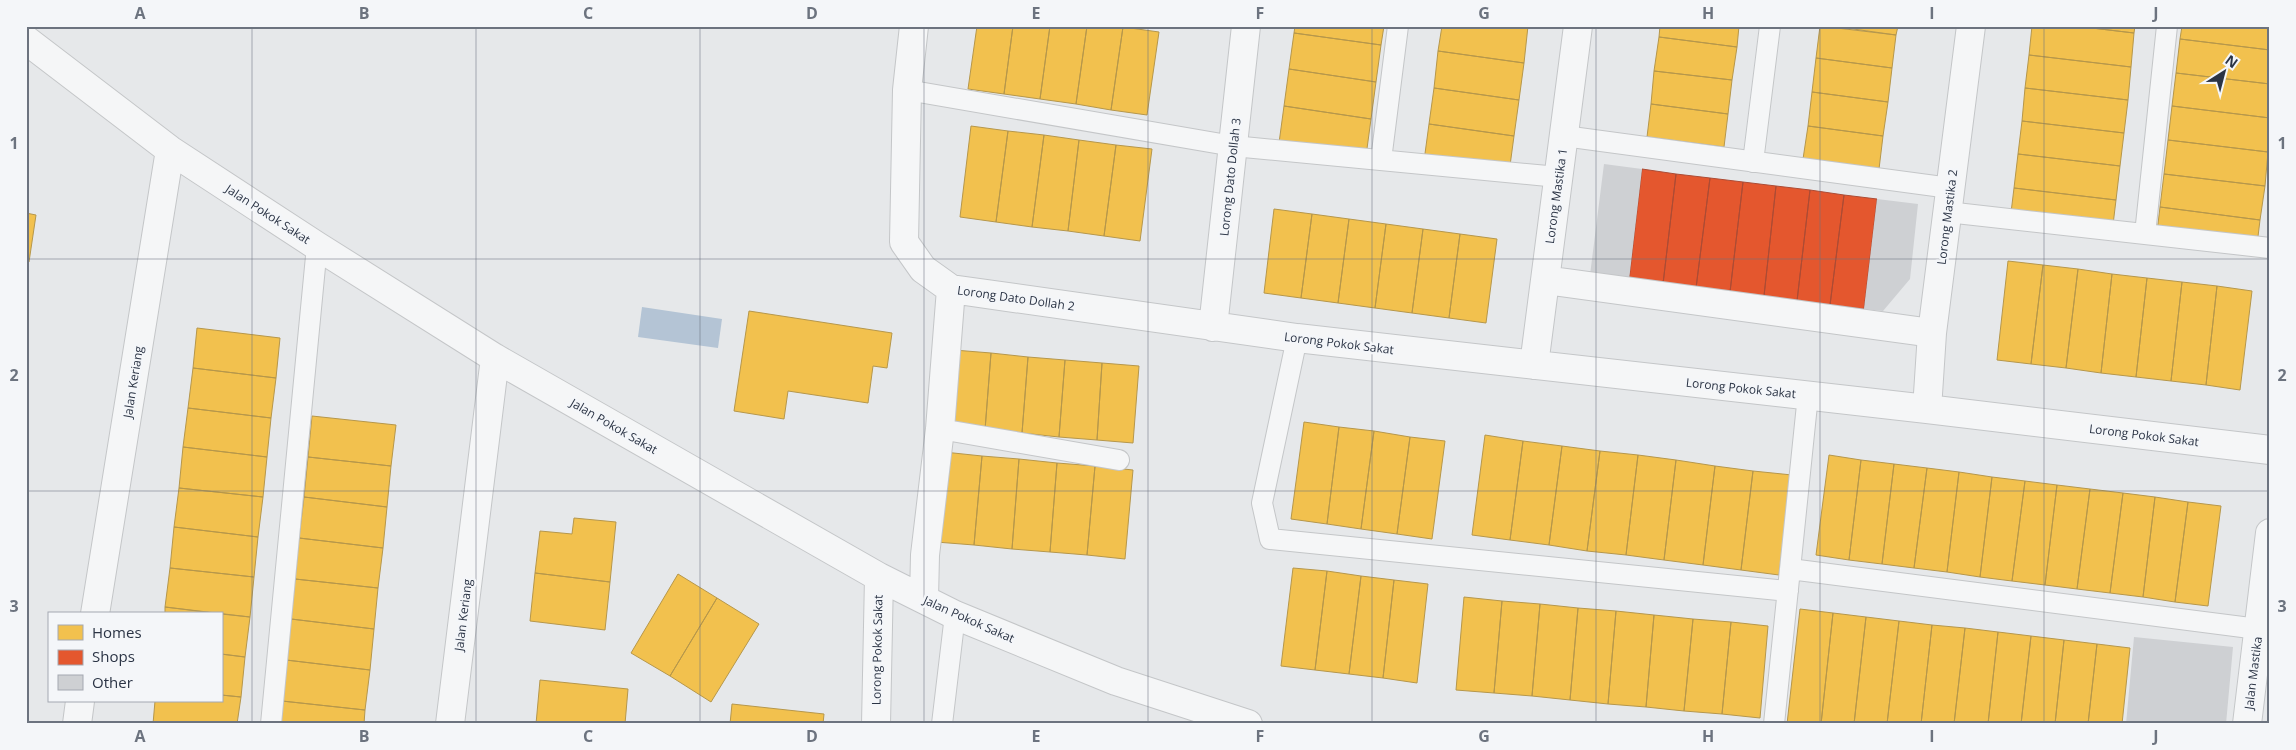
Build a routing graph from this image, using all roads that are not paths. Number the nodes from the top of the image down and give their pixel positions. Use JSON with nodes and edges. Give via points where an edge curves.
{"nodes":[{"id":1,"x":914,"y":26,"type":"edge"},
{"id":2,"x":1246,"y":26,"type":"edge"},
{"id":3,"x":1398,"y":26,"type":"edge"},
{"id":4,"x":1578,"y":26,"type":"edge"},
{"id":5,"x":1770,"y":26,"type":"edge"},
{"id":6,"x":1971,"y":26,"type":"edge"},
{"id":7,"x":2168,"y":26,"type":"edge"},
{"id":8,"x":26,"y":40,"type":"edge"},
{"id":9,"x":907,"y":90,"type":"junction"},
{"id":10,"x":1564,"y":136,"type":"junction"},
{"id":11,"x":1233,"y":146,"type":"junction"},
{"id":12,"x":170,"y":150,"type":"junction"},
{"id":13,"x":1381,"y":160,"type":"junction"},
{"id":14,"x":1753,"y":162,"type":"junction"},
{"id":15,"x":1558,"y":177,"type":"junction"},
{"id":16,"x":1949,"y":200,"type":"junction"},
{"id":17,"x":2145,"y":234,"type":"junction"},
{"id":18,"x":317,"y":246,"type":"junction"},
{"id":19,"x":2270,"y":248,"type":"edge"},
{"id":20,"x":1545,"y":280,"type":"junction"},
{"id":21,"x":951,"y":289,"type":"junction"},
{"id":22,"x":1213,"y":327,"type":"junction"},
{"id":23,"x":1932,"y":332,"type":"junction"},
{"id":24,"x":1298,"y":338,"type":"junction"},
{"id":25,"x":495,"y":358,"type":"junction"},
{"id":26,"x":1534,"y":365,"type":"junction"},
{"id":27,"x":1808,"y":396,"type":"junction"},
{"id":28,"x":1927,"y":409,"type":"junction"},
{"id":29,"x":940,"y":429,"type":"junction"},
{"id":30,"x":2270,"y":450,"type":"edge"},
{"id":31,"x":1119,"y":460,"type":"dead end"},
{"id":32,"x":2270,"y":533,"type":"edge"},
{"id":33,"x":1790,"y":569,"type":"junction"},
{"id":34,"x":2268,"y":572,"type":"edge"},
{"id":35,"x":879,"y":577,"type":"junction"},
{"id":36,"x":1788,"y":591,"type":"junction"},
{"id":37,"x":924,"y":599,"type":"junction"},
{"id":38,"x":95,"y":612,"type":"edge"},
{"id":39,"x":955,"y":615,"type":"junction"},
{"id":40,"x":2258,"y":629,"type":"junction"},
{"id":41,"x":80,"y":702,"type":"edge"},
{"id":42,"x":1236,"y":722,"type":"edge"},
{"id":43,"x":77,"y":724,"type":"edge"},
{"id":44,"x":270,"y":724,"type":"edge"},
{"id":45,"x":450,"y":724,"type":"edge"},
{"id":46,"x":876,"y":724,"type":"edge"},
{"id":47,"x":942,"y":724,"type":"edge"},
{"id":48,"x":1774,"y":724,"type":"edge"},
{"id":49,"x":2247,"y":724,"type":"edge"}],
"edges":[{"from":1,"to":9,"type":"street","name":"Lorong Dato Dollah 2"},
{"from":2,"to":11,"type":"street","name":"Lorong Dato Dollah 3"},
{"from":3,"to":13,"type":"lane"},
{"from":4,"to":10,"type":"street","name":"Lorong Mastika 1"},
{"from":5,"to":14,"type":"lane"},
{"from":6,"to":16,"type":"street","name":"Lorong Mastika 2"},
{"from":7,"to":17,"type":"lane"},
{"from":8,"to":12,"type":"street","name":"Jalan Pokok Sakat"},
{"from":9,"to":11,"type":"lane"},
{"from":9,"to":21,"type":"street","name":"Lorong Dato Dollah 2","via":[[904,242],[923,269]]},
{"from":10,"to":14,"type":"lane"},
{"from":10,"to":15,"type":"street","name":"Lorong Mastika 1"},
{"from":11,"to":13,"type":"lane"},
{"from":11,"to":22,"type":"street","name":"Lorong Dato Dollah 3"},
{"from":12,"to":18,"type":"street","name":"Jalan Pokok Sakat"},
{"from":12,"to":38,"type":"street","name":"Jalan Keriang"},
{"from":13,"to":15,"type":"lane"},
{"from":14,"to":16,"type":"lane"},
{"from":15,"to":20,"type":"street","name":"Lorong Mastika 1"},
{"from":16,"to":17,"type":"lane"},
{"from":16,"to":23,"type":"street","name":"Lorong Mastika 2"},
{"from":17,"to":19,"type":"lane"},
{"from":18,"to":25,"type":"street","name":"Jalan Pokok Sakat"},
{"from":18,"to":44,"type":"lane"},
{"from":20,"to":23,"type":"street"},
{"from":20,"to":26,"type":"street","name":"Lorong Mastika 1"},
{"from":21,"to":22,"type":"street","name":"Lorong Dato Dollah 2"},
{"from":21,"to":29,"type":"street"},
{"from":22,"to":24,"type":"street","name":"Lorong Pokok Sakat"},
{"from":23,"to":28,"type":"street","name":"Lorong Mastika 2"},
{"from":24,"to":26,"type":"street","name":"Lorong Pokok Sakat"},
{"from":24,"to":36,"type":"lane","via":[[1262,503],[1270,539]]},
{"from":25,"to":35,"type":"street","name":"Jalan Pokok Sakat"},
{"from":25,"to":45,"type":"street","name":"Jalan Keriang"},
{"from":26,"to":27,"type":"street","name":"Lorong Pokok Sakat"},
{"from":27,"to":28,"type":"street","name":"Lorong Pokok Sakat"},
{"from":27,"to":33,"type":"lane"},
{"from":28,"to":30,"type":"street","name":"Lorong Pokok Sakat"},
{"from":29,"to":31,"type":"lane"},
{"from":29,"to":37,"type":"street","via":[[925,555]]},
{"from":32,"to":34,"type":"street","name":"Jalan Mastika"},
{"from":33,"to":36,"type":"lane"},
{"from":33,"to":40,"type":"lane"},
{"from":34,"to":40,"type":"street","name":"Jalan Mastika"},
{"from":35,"to":37,"type":"street","name":"Jalan Pokok Sakat"},
{"from":35,"to":46,"type":"street","name":"Lorong Pokok Sakat"},
{"from":36,"to":48,"type":"lane"},
{"from":37,"to":39,"type":"street","name":"Jalan Pokok Sakat"},
{"from":39,"to":42,"type":"street","name":"Jalan Pokok Sakat","via":[[1116,681]]},
{"from":39,"to":47,"type":"lane"},
{"from":40,"to":49,"type":"street","name":"Jalan Mastika"},
{"from":41,"to":43,"type":"street"}]}
